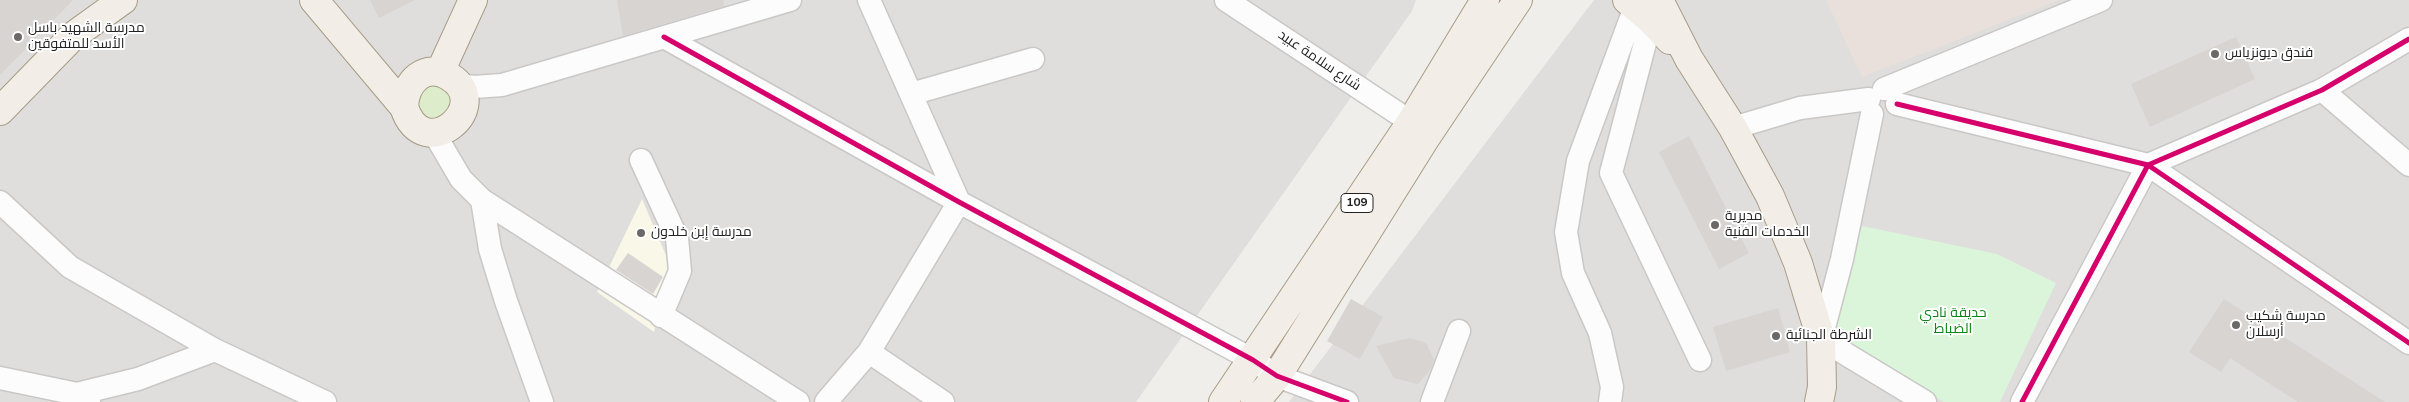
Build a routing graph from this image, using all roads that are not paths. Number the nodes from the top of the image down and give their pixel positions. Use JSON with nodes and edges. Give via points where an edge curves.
{"nodes":[{"id":1,"x":123,"y":0,"type":"edge"},
{"id":2,"x":314,"y":0,"type":"edge"},
{"id":3,"x":473,"y":0,"type":"edge"},
{"id":4,"x":790,"y":0,"type":"edge"},
{"id":5,"x":869,"y":0,"type":"edge"},
{"id":6,"x":1226,"y":0,"type":"edge"},
{"id":7,"x":1485,"y":0,"type":"edge"},
{"id":8,"x":1518,"y":0,"type":"edge"},
{"id":9,"x":2100,"y":0,"type":"edge"},
{"id":10,"x":1643,"y":7,"type":"edge"},
{"id":11,"x":664,"y":37,"type":"junction"},
{"id":12,"x":2409,"y":39,"type":"edge"},
{"id":13,"x":353,"y":47,"type":"junction"},
{"id":14,"x":1033,"y":59,"type":"dead end"},
{"id":15,"x":439,"y":78,"type":"junction"},
{"id":16,"x":502,"y":84,"type":"junction"},
{"id":17,"x":2322,"y":90,"type":"junction"},
{"id":18,"x":911,"y":94,"type":"junction"},
{"id":19,"x":1880,"y":101,"type":"junction"},
{"id":20,"x":404,"y":107,"type":"junction"},
{"id":21,"x":0,"y":111,"type":"edge"},
{"id":22,"x":461,"y":116,"type":"junction"},
{"id":23,"x":1411,"y":122,"type":"junction"},
{"id":24,"x":1733,"y":128,"type":"junction"},
{"id":25,"x":434,"y":133,"type":"junction"},
{"id":26,"x":641,"y":160,"type":"dead end"},
{"id":27,"x":2148,"y":165,"type":"junction"},
{"id":28,"x":2409,"y":165,"type":"edge"},
{"id":29,"x":482,"y":200,"type":"junction"},
{"id":30,"x":0,"y":202,"type":"edge"},
{"id":31,"x":959,"y":202,"type":"junction"},
{"id":32,"x":661,"y":316,"type":"junction"},
{"id":33,"x":1459,"y":331,"type":"dead end"},
{"id":34,"x":1821,"y":340,"type":"junction"},
{"id":35,"x":2409,"y":343,"type":"edge"},
{"id":36,"x":215,"y":350,"type":"junction"},
{"id":37,"x":869,"y":352,"type":"junction"},
{"id":38,"x":1253,"y":360,"type":"junction"},
{"id":39,"x":1700,"y":360,"type":"dead end"},
{"id":40,"x":1277,"y":376,"type":"junction"},
{"id":41,"x":0,"y":378,"type":"edge"},
{"id":42,"x":84,"y":398,"type":"edge"},
{"id":43,"x":325,"y":402,"type":"edge"},
{"id":44,"x":542,"y":402,"type":"edge"},
{"id":45,"x":798,"y":402,"type":"edge"},
{"id":46,"x":826,"y":402,"type":"edge"},
{"id":47,"x":943,"y":402,"type":"edge"},
{"id":48,"x":1223,"y":402,"type":"edge"},
{"id":49,"x":1254,"y":402,"type":"edge"},
{"id":50,"x":1347,"y":402,"type":"edge"},
{"id":51,"x":1432,"y":402,"type":"edge"},
{"id":52,"x":1610,"y":402,"type":"edge"},
{"id":53,"x":1819,"y":402,"type":"edge"},
{"id":54,"x":1925,"y":402,"type":"edge"},
{"id":55,"x":2022,"y":402,"type":"edge"}],
"edges":[{"from":1,"to":21,"type":"main road","via":[[73,36]]},
{"from":2,"to":13,"type":"main road"},
{"from":3,"to":15,"type":"main road"},
{"from":4,"to":11,"type":"street"},
{"from":5,"to":18,"type":"street"},
{"from":6,"to":23,"type":"street","name":"شارع سلامة عبيد"},
{"from":7,"to":23,"type":"main road","number":"109"},
{"from":8,"to":40,"type":"main road","via":[[1424,142]]},
{"from":9,"to":19,"type":"street"},
{"from":10,"to":24,"type":"main road","via":[[1688,59]]},
{"from":10,"to":39,"type":"street","via":[[1611,173]]},
{"from":10,"to":52,"type":"street","via":[[1578,161],[1566,232],[1573,273],[1600,333],[1612,387]]},
{"from":11,"to":16,"type":"street"},
{"from":11,"to":31,"type":"street"},
{"from":12,"to":17,"type":"street"},
{"from":13,"to":15,"type":"main road","via":[[385,64]]},
{"from":13,"to":20,"type":"main road"},
{"from":14,"to":18,"type":"street"},
{"from":15,"to":16,"type":"street","via":[[474,87]]},
{"from":15,"to":20,"type":"main road","via":[[410,84],[404,95]]},
{"from":15,"to":22,"type":"main road","via":[[463,95]]},
{"from":16,"to":22,"type":"street"},
{"from":17,"to":27,"type":"street"},
{"from":17,"to":28,"type":"street"},
{"from":18,"to":31,"type":"street"},
{"from":19,"to":24,"type":"street","via":[[1800,108]]},
{"from":19,"to":27,"type":"street"},
{"from":19,"to":34,"type":"street"},
{"from":20,"to":25,"type":"main road","via":[[414,126]]},
{"from":22,"to":25,"type":"main road","via":[[450,128]]},
{"from":23,"to":38,"type":"main road","number":"109"},
{"from":24,"to":34,"type":"main road","via":[[1770,196],[1798,263]]},
{"from":25,"to":29,"type":"street","via":[[461,179]]},
{"from":26,"to":32,"type":"street","via":[[677,238],[680,271]]},
{"from":27,"to":35,"type":"street"},
{"from":27,"to":55,"type":"street"},
{"from":29,"to":32,"type":"street"},
{"from":29,"to":44,"type":"street","via":[[490,249]]},
{"from":30,"to":36,"type":"street","via":[[70,267]]},
{"from":31,"to":37,"type":"street"},
{"from":31,"to":38,"type":"street"},
{"from":32,"to":45,"type":"street"},
{"from":33,"to":51,"type":"street"},
{"from":34,"to":53,"type":"main road","via":[[1822,387]]},
{"from":34,"to":54,"type":"street"},
{"from":36,"to":42,"type":"street"},
{"from":36,"to":43,"type":"street"},
{"from":37,"to":46,"type":"street"},
{"from":37,"to":47,"type":"street"},
{"from":38,"to":40,"type":"street"},
{"from":38,"to":48,"type":"main road","number":"109"},
{"from":40,"to":49,"type":"main road"},
{"from":40,"to":50,"type":"street"},
{"from":41,"to":42,"type":"street"}]}
